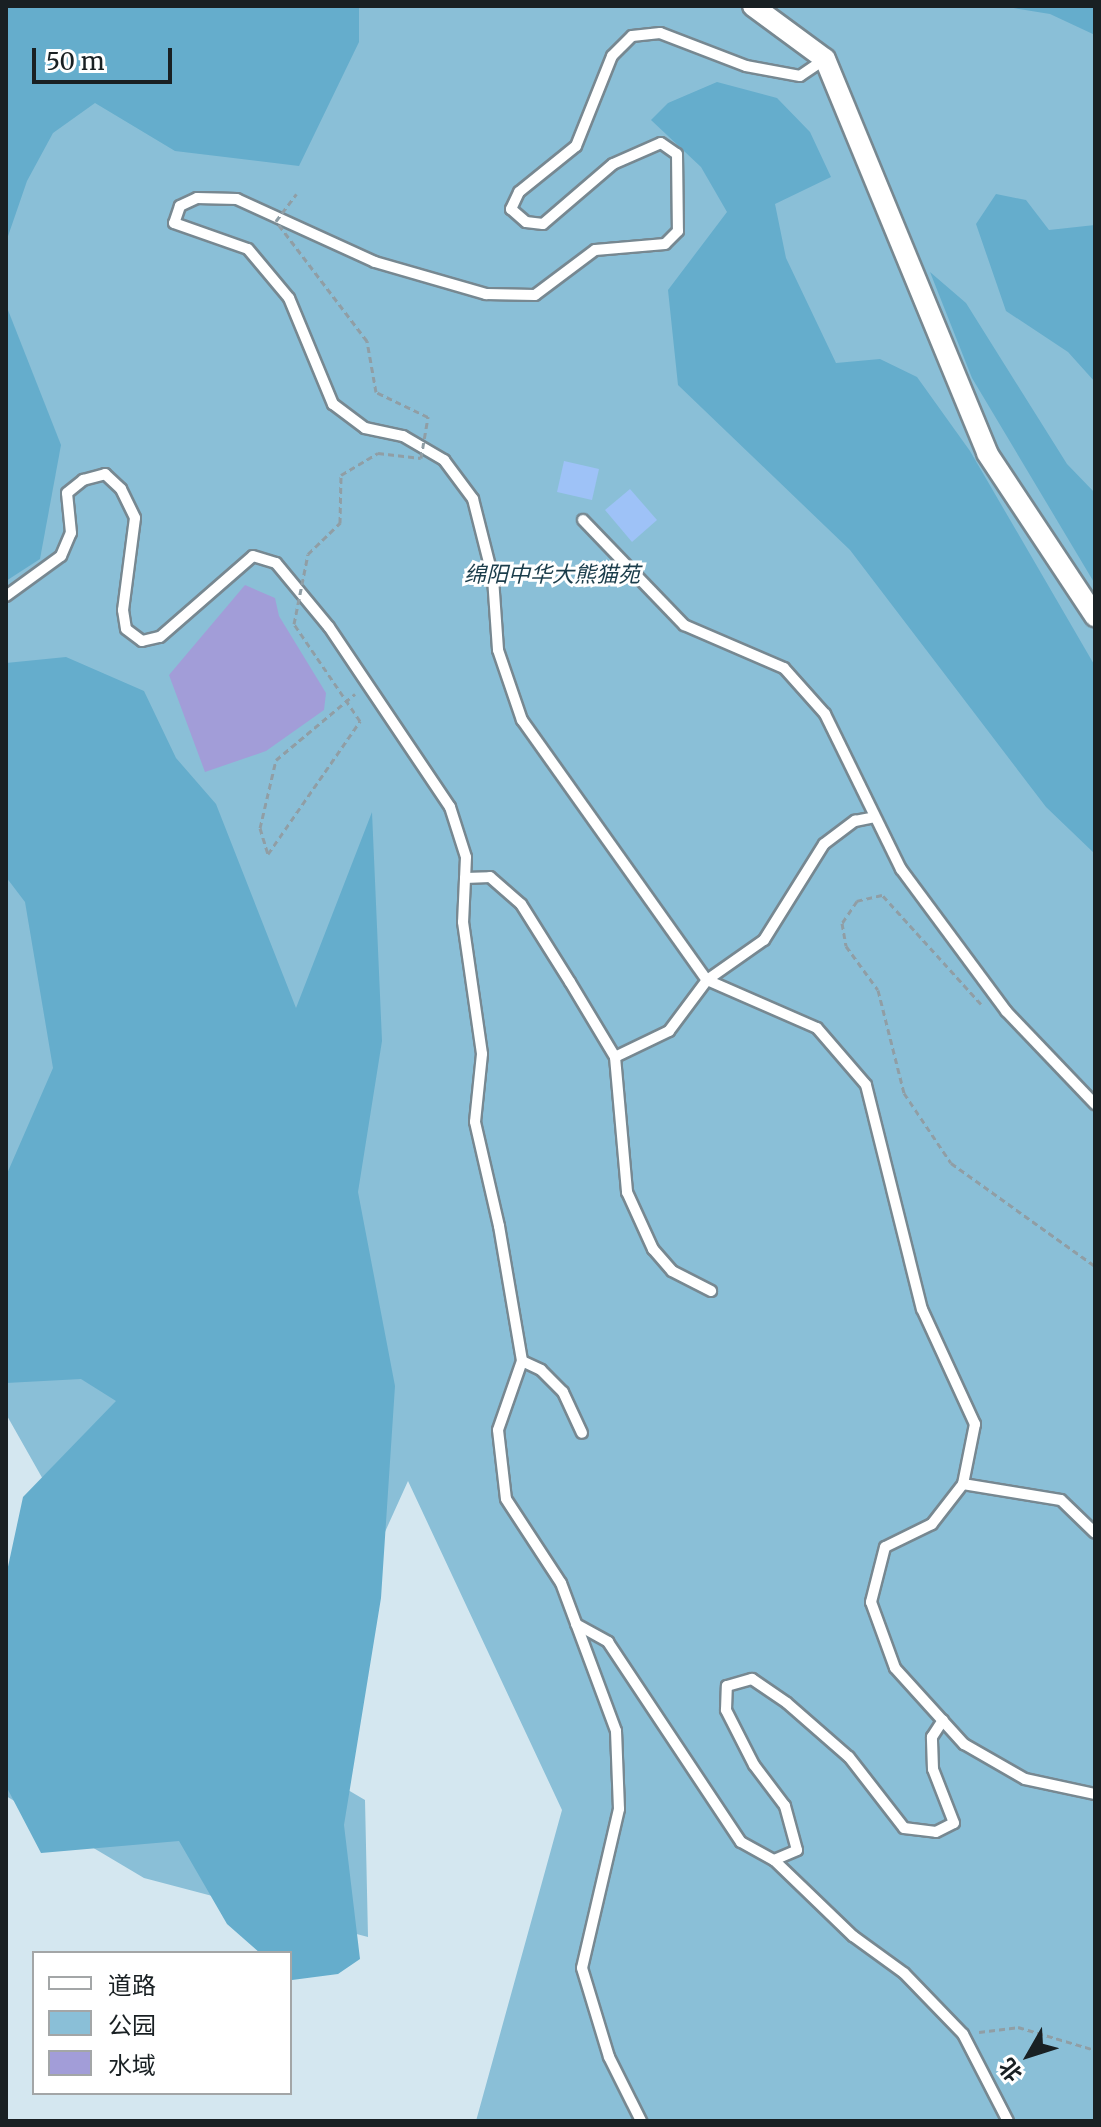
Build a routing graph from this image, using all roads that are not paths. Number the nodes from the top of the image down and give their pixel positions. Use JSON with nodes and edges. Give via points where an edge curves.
{"nodes":[{"id":1,"x":753,"y":6,"type":"edge"},
{"id":2,"x":825,"y":59,"type":"junction"},
{"id":3,"x":583,"y":520,"type":"dead end"},
{"id":4,"x":6,"y":596,"type":"edge"},
{"id":5,"x":1095,"y":616,"type":"edge"},
{"id":6,"x":875,"y":817,"type":"junction"},
{"id":7,"x":465,"y":878,"type":"junction"},
{"id":8,"x":707,"y":980,"type":"junction"},
{"id":9,"x":615,"y":1057,"type":"junction"},
{"id":10,"x":1095,"y":1104,"type":"edge"},
{"id":11,"x":711,"y":1291,"type":"dead end"},
{"id":12,"x":522,"y":1361,"type":"junction"},
{"id":13,"x":582,"y":1433,"type":"dead end"},
{"id":14,"x":963,"y":1484,"type":"junction"},
{"id":15,"x":1095,"y":1533,"type":"edge"},
{"id":16,"x":576,"y":1624,"type":"junction"},
{"id":17,"x":943,"y":1720,"type":"junction"},
{"id":18,"x":1095,"y":1794,"type":"edge"},
{"id":19,"x":774,"y":1860,"type":"junction"},
{"id":20,"x":641,"y":2121,"type":"edge"},
{"id":21,"x":1008,"y":2121,"type":"edge"}],
"edges":[{"from":1,"to":2,"type":"street"},
{"from":2,"to":5,"type":"street","via":[[987,453]]},
{"from":2,"to":8,"type":"lane","via":[[800,76],[746,66],[660,33],[632,36],[612,56],[576,146],[519,192],[511,209],[526,222],[543,224],[613,164],[661,143],[677,154],[678,231],[665,244],[595,250],[535,295],[486,294],[375,262],[237,199],[197,198],[180,206],[174,223],[248,249],[289,298],[333,404],[365,428],[403,436],[444,460],[473,499],[493,578],[498,650],[522,720]]},
{"from":3,"to":6,"type":"lane","via":[[684,625],[784,668],[825,714]]},
{"from":4,"to":7,"type":"lane","via":[[61,556],[71,533],[67,493],[83,480],[105,474],[121,489],[135,518],[123,610],[126,629],[142,641],[160,637],[253,556],[276,563],[450,807],[466,857]]},
{"from":6,"to":8,"type":"lane","via":[[855,821],[824,844],[764,940]]},
{"from":6,"to":10,"type":"lane","via":[[901,869],[1006,1011]]},
{"from":7,"to":9,"type":"lane","via":[[490,877],[521,904]]},
{"from":7,"to":12,"type":"lane","via":[[463,922],[482,1054],[475,1122]]},
{"from":8,"to":9,"type":"lane","via":[[669,1031]]},
{"from":8,"to":14,"type":"lane","via":[[817,1028],[866,1085],[922,1309],[975,1424]]},
{"from":9,"to":11,"type":"lane","via":[[627,1192],[653,1249],[672,1271]]},
{"from":12,"to":13,"type":"lane","via":[[541,1370],[563,1392]]},
{"from":12,"to":16,"type":"lane","via":[[498,1430],[506,1499],[561,1583]]},
{"from":14,"to":15,"type":"lane","via":[[1061,1500]]},
{"from":14,"to":17,"type":"lane","via":[[932,1524],[885,1547],[871,1602],[895,1668]]},
{"from":16,"to":19,"type":"lane","via":[[608,1642],[741,1842]]},
{"from":16,"to":20,"type":"lane","via":[[616,1731],[619,1809],[582,1968],[609,2057]]},
{"from":17,"to":18,"type":"lane","via":[[964,1744],[1025,1779]]},
{"from":17,"to":19,"type":"lane","via":[[932,1737],[933,1769],[954,1823],[936,1832],[904,1828],[849,1757],[787,1703],[752,1679],[727,1686],[726,1710],[789,1821],[797,1850]]},
{"from":19,"to":21,"type":"lane","via":[[853,1936],[904,1973],[963,2034]]}]}
